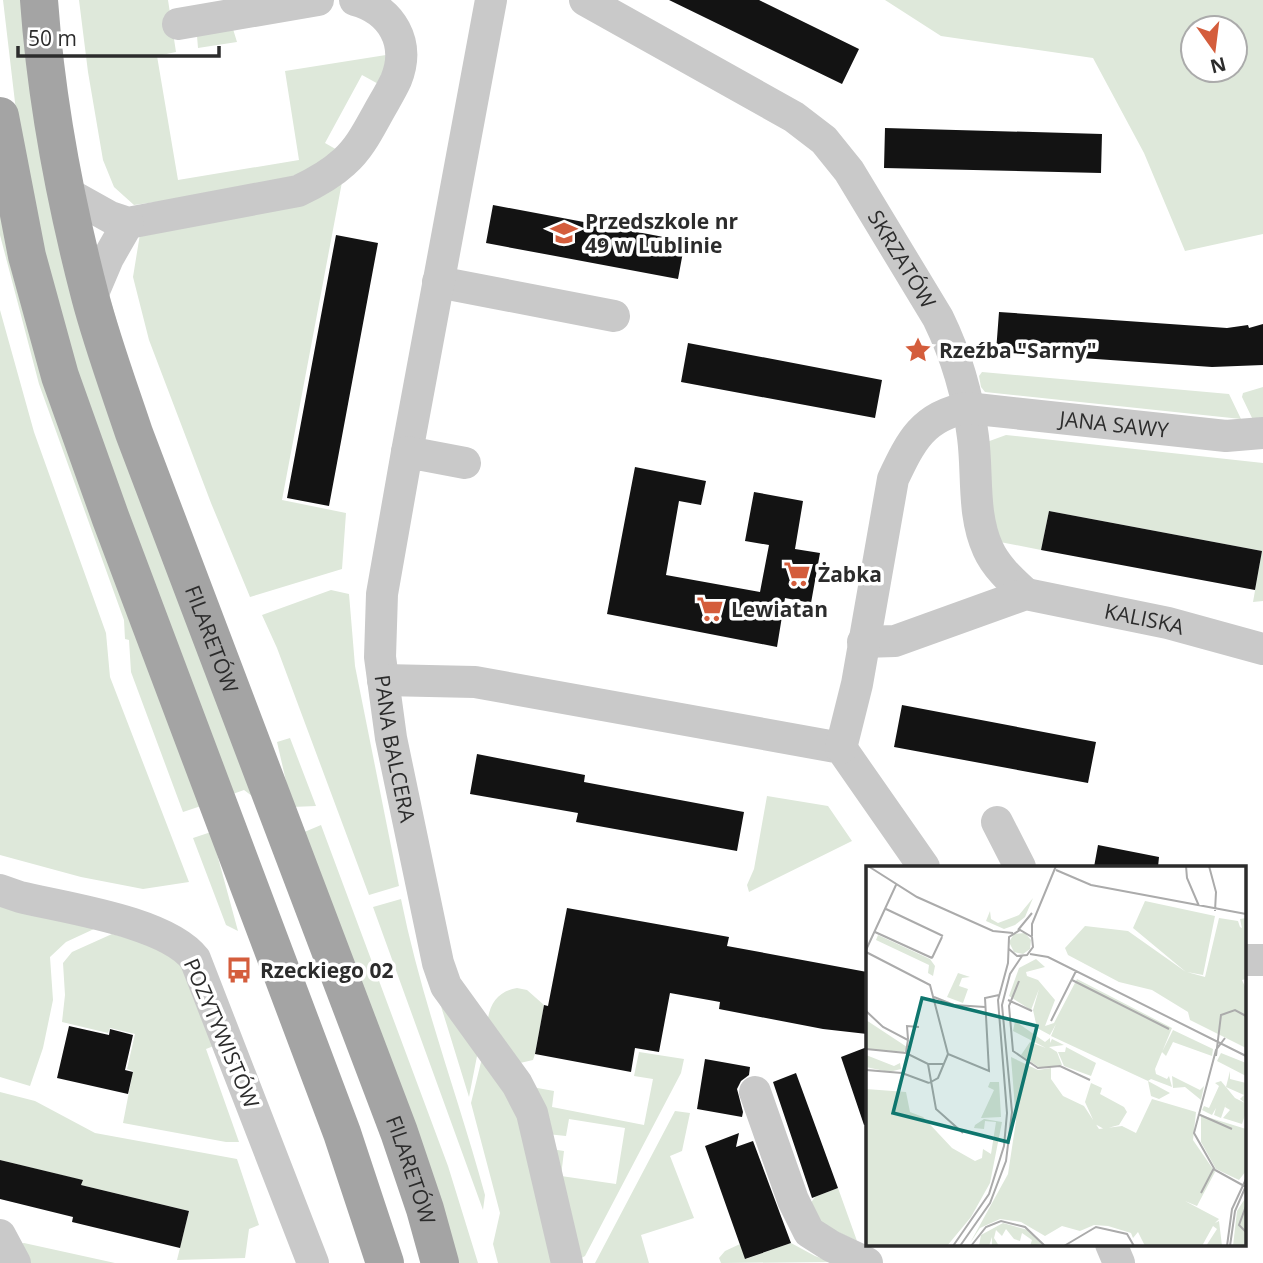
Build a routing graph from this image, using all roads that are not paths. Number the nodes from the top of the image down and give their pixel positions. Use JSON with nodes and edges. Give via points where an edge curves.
{"nodes":[{"id":1,"x":39,"y":0,"type":"edge"},
{"id":2,"x":318,"y":0,"type":"edge"},
{"id":3,"x":355,"y":0,"type":"edge"},
{"id":4,"x":491,"y":0,"type":"edge"},
{"id":5,"x":585,"y":0,"type":"edge"},
{"id":6,"x":178,"y":24,"type":"dead end"},
{"id":7,"x":0,"y":116,"type":"edge"},
{"id":8,"x":67,"y":193,"type":"junction"},
{"id":9,"x":128,"y":223,"type":"junction"},
{"id":10,"x":438,"y":282,"type":"junction"},
{"id":11,"x":91,"y":298,"type":"junction"},
{"id":12,"x":614,"y":316,"type":"dead end"},
{"id":13,"x":967,"y":408,"type":"junction"},
{"id":14,"x":1263,"y":433,"type":"edge"},
{"id":15,"x":407,"y":452,"type":"junction"},
{"id":16,"x":465,"y":463,"type":"dead end"},
{"id":17,"x":1026,"y":594,"type":"junction"},
{"id":18,"x":863,"y":642,"type":"junction"},
{"id":19,"x":1263,"y":649,"type":"edge"},
{"id":20,"x":383,"y":680,"type":"junction"},
{"id":21,"x":841,"y":748,"type":"junction"},
{"id":22,"x":997,"y":822,"type":"dead end"},
{"id":23,"x":923,"y":866,"type":"edge"},
{"id":24,"x":1019,"y":866,"type":"edge"},
{"id":25,"x":0,"y":890,"type":"edge"},
{"id":26,"x":310,"y":901,"type":"junction"},
{"id":27,"x":256,"y":906,"type":"junction"},
{"id":28,"x":755,"y":1092,"type":"dead end"},
{"id":29,"x":0,"y":1235,"type":"edge"},
{"id":30,"x":1112,"y":1246,"type":"edge"},
{"id":31,"x":15,"y":1263,"type":"edge"},
{"id":32,"x":313,"y":1263,"type":"edge"},
{"id":33,"x":385,"y":1263,"type":"edge"},
{"id":34,"x":440,"y":1263,"type":"edge"},
{"id":35,"x":567,"y":1263,"type":"edge"},
{"id":36,"x":867,"y":1263,"type":"edge"},
{"id":37,"x":1119,"y":1263,"type":"edge"}],
"edges":[{"from":1,"to":8,"type":"main road","name":"FILARETÓW"},
{"from":2,"to":6,"type":"street"},
{"from":3,"to":9,"type":"street","via":[[384,13],[400,39],[401,55],[397,78],[361,144],[345,162],[298,191]]},
{"from":4,"to":10,"type":"street"},
{"from":5,"to":13,"type":"street","name":"SKRZATÓW","via":[[794,117],[824,140],[849,171],[938,318],[958,365]]},
{"from":7,"to":27,"type":"main road","via":[[51,350]]},
{"from":8,"to":9,"type":"street"},
{"from":8,"to":11,"type":"main road","name":"FILARETÓW"},
{"from":9,"to":11,"type":"street"},
{"from":10,"to":12,"type":"street"},
{"from":10,"to":15,"type":"street"},
{"from":11,"to":26,"type":"main road","name":"FILARETÓW","via":[[134,433]]},
{"from":13,"to":14,"type":"street","name":"JANA SAWY","via":[[1226,436]]},
{"from":13,"to":17,"type":"street","via":[[979,522],[989,551]]},
{"from":13,"to":18,"type":"street","via":[[928,422],[893,479]]},
{"from":15,"to":16,"type":"street"},
{"from":15,"to":20,"type":"street","via":[[382,594]]},
{"from":17,"to":18,"type":"street","via":[[895,640]]},
{"from":17,"to":19,"type":"street","name":"KALISKA","via":[[1168,623]]},
{"from":18,"to":21,"type":"street"},
{"from":20,"to":21,"type":"street","name":"PANA BALCERA","via":[[475,682]]},
{"from":20,"to":35,"type":"street","name":"PANA BALCERA","via":[[438,963],[446,986],[517,1084],[532,1113]]},
{"from":21,"to":23,"type":"street"},
{"from":22,"to":24,"type":"street"},
{"from":25,"to":32,"type":"street","name":"POZYTYWISTÓW","via":[[156,931],[195,959]]},
{"from":26,"to":27,"type":"main road","via":[[293,891],[278,890]]},
{"from":26,"to":34,"type":"main road","name":"FILARETÓW","via":[[399,1132]]},
{"from":27,"to":33,"type":"main road"},
{"from":28,"to":36,"type":"street","via":[[809,1232]]},
{"from":29,"to":31,"type":"street"},
{"from":30,"to":37,"type":"street"}]}
